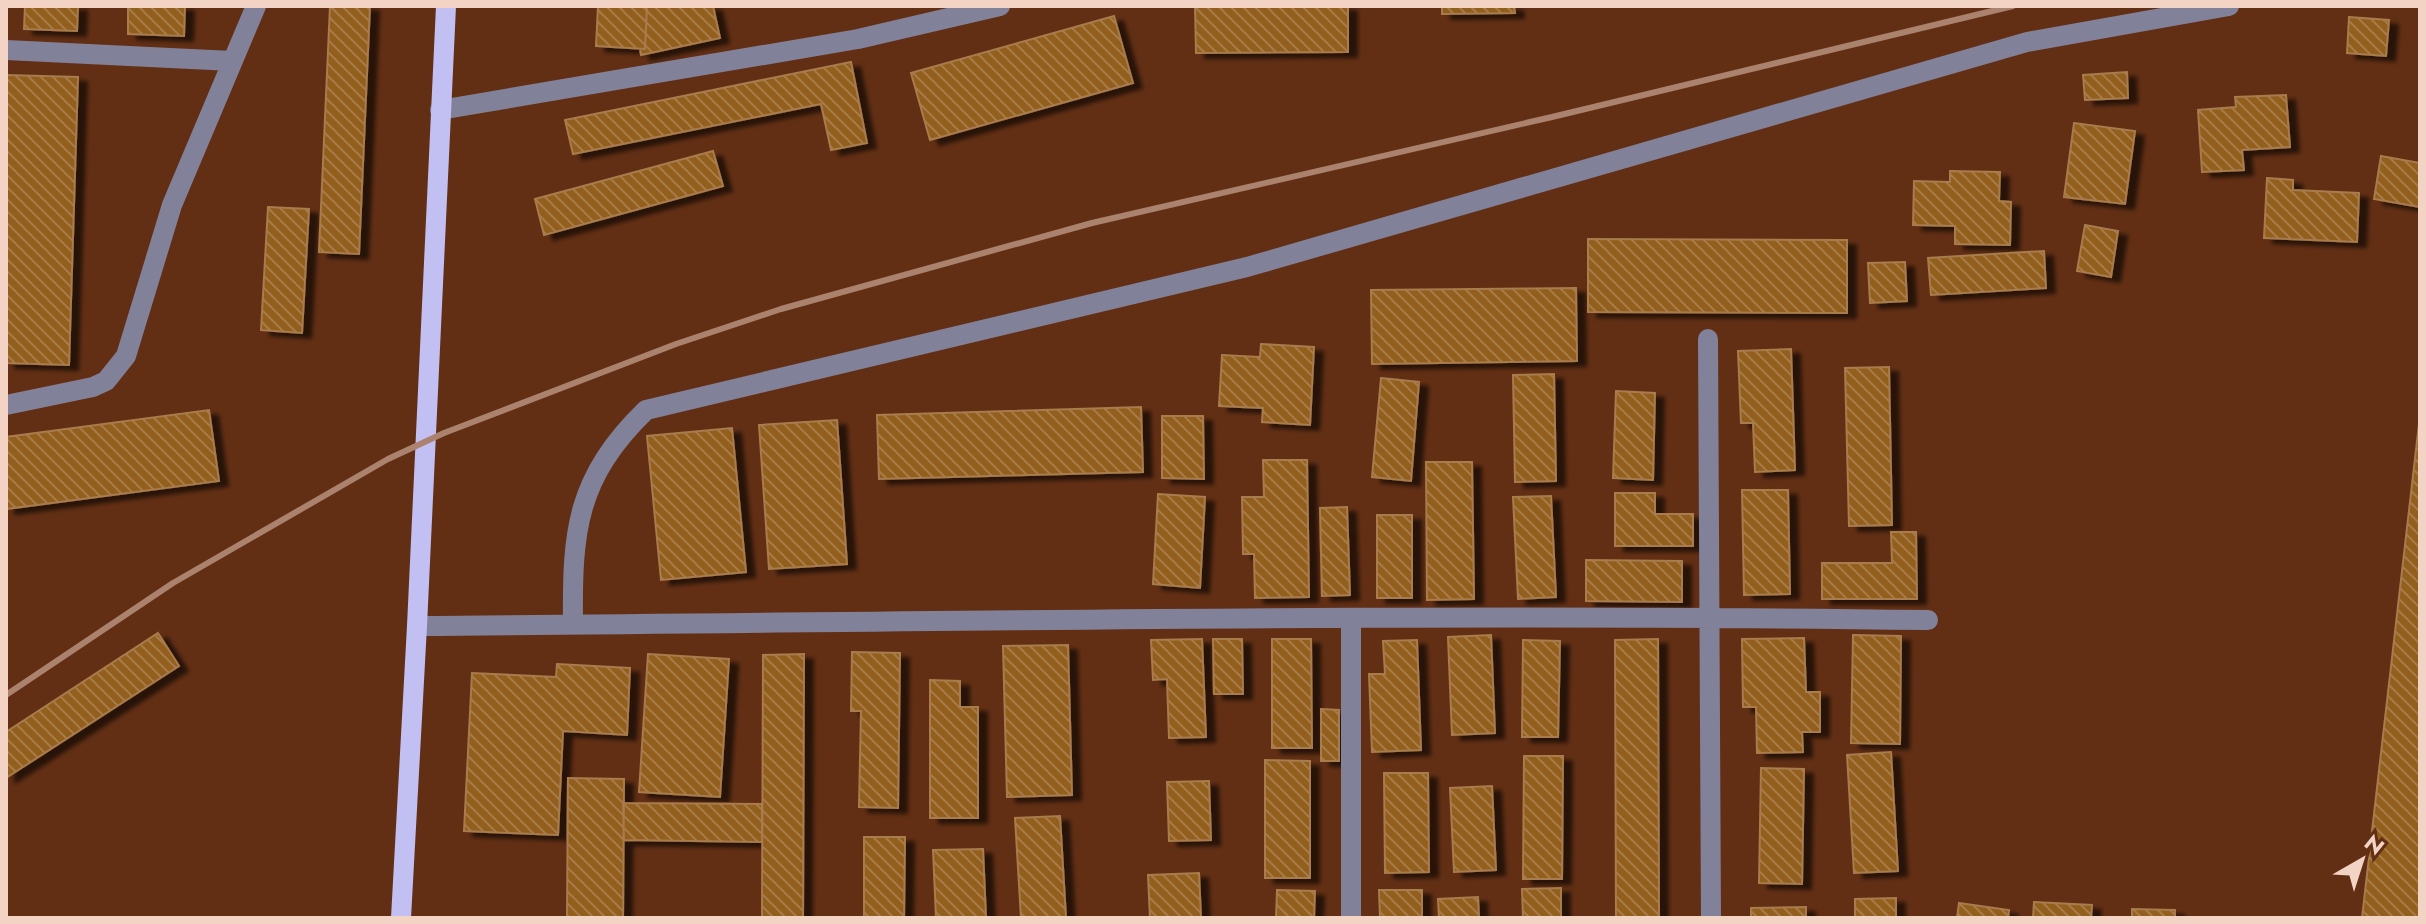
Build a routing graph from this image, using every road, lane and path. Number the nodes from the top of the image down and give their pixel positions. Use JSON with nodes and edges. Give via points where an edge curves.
{"nodes":[{"id":1,"x":256,"y":6,"type":"edge"},
{"id":2,"x":446,"y":6,"type":"edge"},
{"id":3,"x":1000,"y":6,"type":"edge"},
{"id":4,"x":2229,"y":6,"type":"edge"},
{"id":5,"x":6,"y":50,"type":"edge"},
{"id":6,"x":232,"y":61,"type":"junction"},
{"id":7,"x":440,"y":110,"type":"junction"},
{"id":8,"x":1708,"y":339,"type":"dead end"},
{"id":9,"x":6,"y":405,"type":"edge"},
{"id":10,"x":1711,"y":617,"type":"junction"},
{"id":11,"x":1351,"y":618,"type":"junction"},
{"id":12,"x":1928,"y":620,"type":"dead end"},
{"id":13,"x":573,"y":624,"type":"junction"},
{"id":14,"x":417,"y":626,"type":"junction"},
{"id":15,"x":401,"y":918,"type":"edge"},
{"id":16,"x":1351,"y":918,"type":"edge"},
{"id":17,"x":1711,"y":918,"type":"edge"}],
"edges":[{"from":1,"to":6,"type":"street"},
{"from":2,"to":7,"type":"main road"},
{"from":3,"to":7,"type":"street","via":[[858,39]]},
{"from":4,"to":13,"type":"street","via":[[2027,42],[1247,267],[646,410],[623,433],[591,482],[573,563]]},
{"from":5,"to":6,"type":"street"},
{"from":6,"to":9,"type":"street","via":[[172,205],[126,356],[106,381],[93,387]]},
{"from":7,"to":14,"type":"main road"},
{"from":8,"to":10,"type":"street"},
{"from":10,"to":11,"type":"street"},
{"from":10,"to":12,"type":"street"},
{"from":10,"to":17,"type":"street"},
{"from":11,"to":13,"type":"street"},
{"from":11,"to":16,"type":"street"},
{"from":13,"to":14,"type":"street"},
{"from":14,"to":15,"type":"main road"}]}
